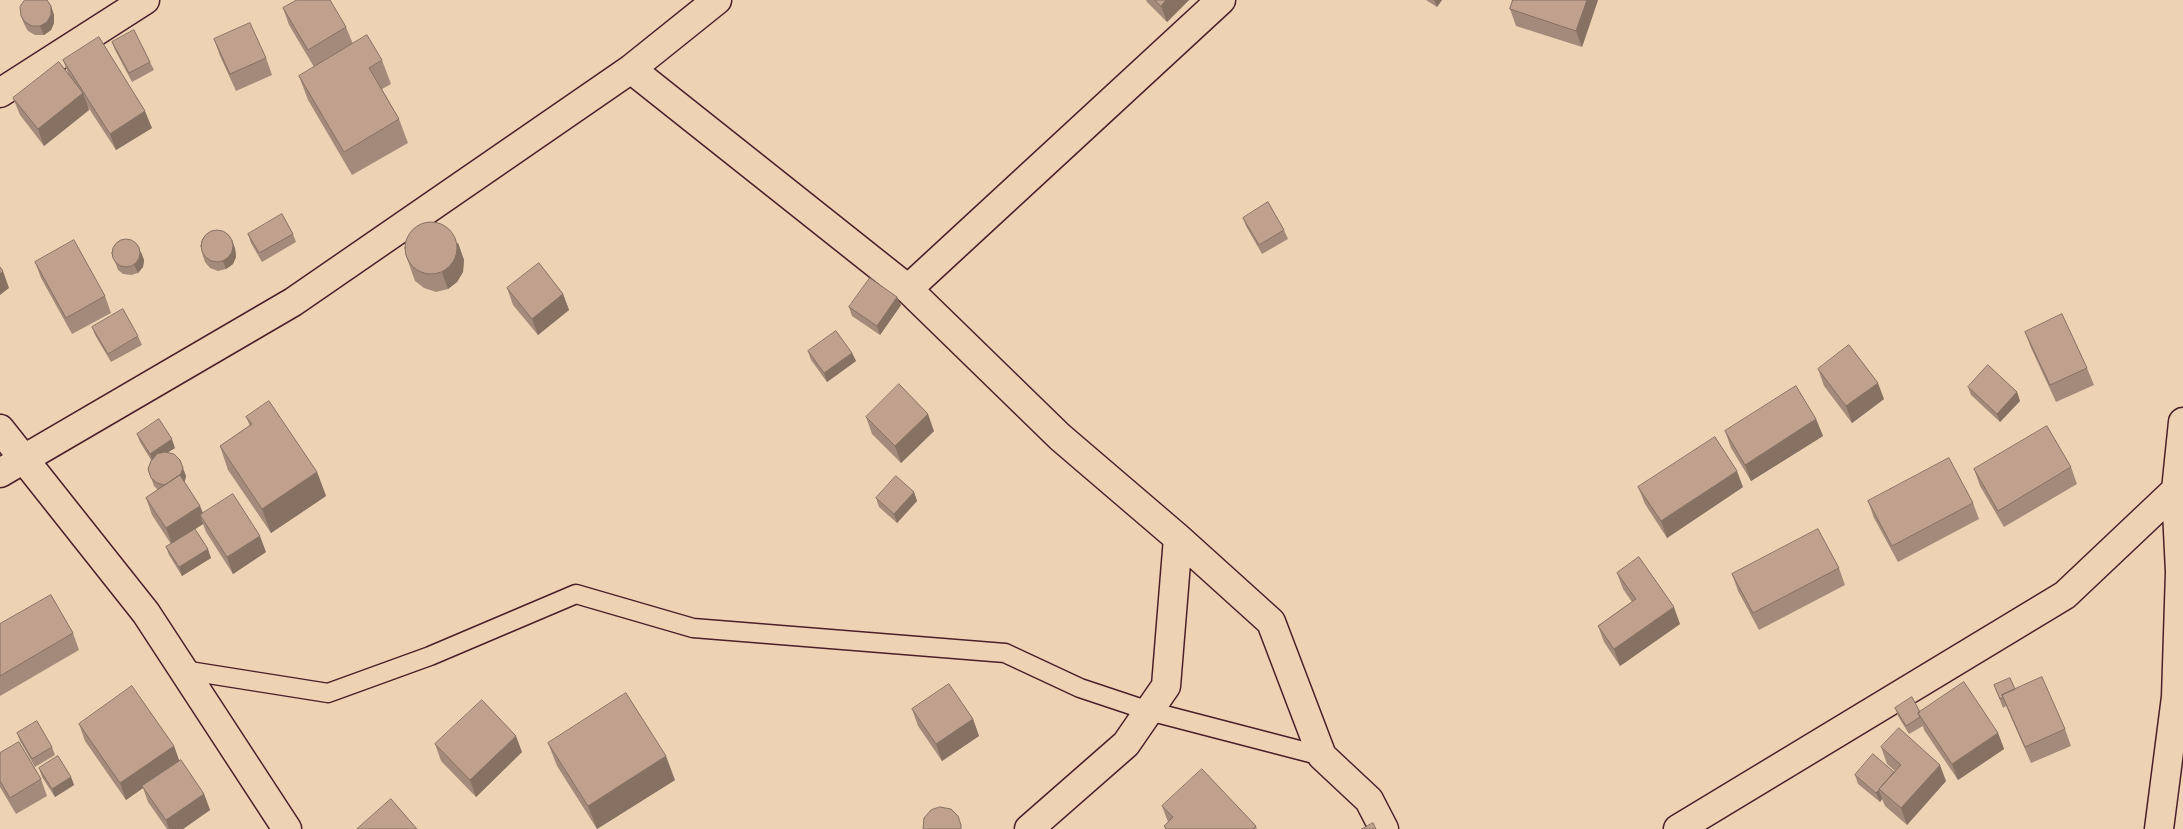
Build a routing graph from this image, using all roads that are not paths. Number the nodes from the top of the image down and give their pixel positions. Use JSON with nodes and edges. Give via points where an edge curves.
{"nodes":[{"id":1,"x":145,"y":0,"type":"edge"},
{"id":2,"x":717,"y":0,"type":"edge"},
{"id":3,"x":1221,"y":0,"type":"edge"},
{"id":4,"x":632,"y":69,"type":"junction"},
{"id":5,"x":0,"y":93,"type":"edge"},
{"id":6,"x":908,"y":289,"type":"junction"},
{"id":7,"x":2183,"y":422,"type":"edge"},
{"id":8,"x":0,"y":429,"type":"edge"},
{"id":9,"x":23,"y":460,"type":"junction"},
{"id":10,"x":0,"y":473,"type":"edge"},
{"id":11,"x":2176,"y":490,"type":"junction"},
{"id":12,"x":1178,"y":538,"type":"junction"},
{"id":13,"x":2182,"y":572,"type":"edge"},
{"id":14,"x":183,"y":670,"type":"junction"},
{"id":15,"x":1148,"y":711,"type":"junction"},
{"id":16,"x":1322,"y":756,"type":"junction"},
{"id":17,"x":288,"y":829,"type":"edge"},
{"id":18,"x":1029,"y":829,"type":"edge"},
{"id":19,"x":1384,"y":829,"type":"edge"},
{"id":20,"x":1678,"y":829,"type":"edge"},
{"id":21,"x":2159,"y":829,"type":"edge"}],
"edges":[{"from":1,"to":5,"type":"street"},
{"from":2,"to":4,"type":"street"},
{"from":3,"to":6,"type":"street"},
{"from":4,"to":6,"type":"street"},
{"from":4,"to":9,"type":"street","via":[[293,302]]},
{"from":6,"to":12,"type":"street","via":[[1060,437]]},
{"from":7,"to":11,"type":"street"},
{"from":8,"to":9,"type":"street"},
{"from":9,"to":10,"type":"street"},
{"from":9,"to":14,"type":"street","via":[[146,613]]},
{"from":11,"to":13,"type":"street"},
{"from":11,"to":20,"type":"street","via":[[2065,595]]},
{"from":12,"to":15,"type":"street","via":[[1166,686]]},
{"from":12,"to":16,"type":"street","via":[[1271,622]]},
{"from":13,"to":21,"type":"street","via":[[2176,697]]},
{"from":14,"to":15,"type":"lane","via":[[328,693],[430,656],[576,594],[693,628],[1005,653],[1080,688]]},
{"from":14,"to":17,"type":"street"},
{"from":15,"to":16,"type":"lane"},
{"from":15,"to":18,"type":"street","via":[[1126,744]]},
{"from":16,"to":19,"type":"street","via":[[1370,800]]}]}
